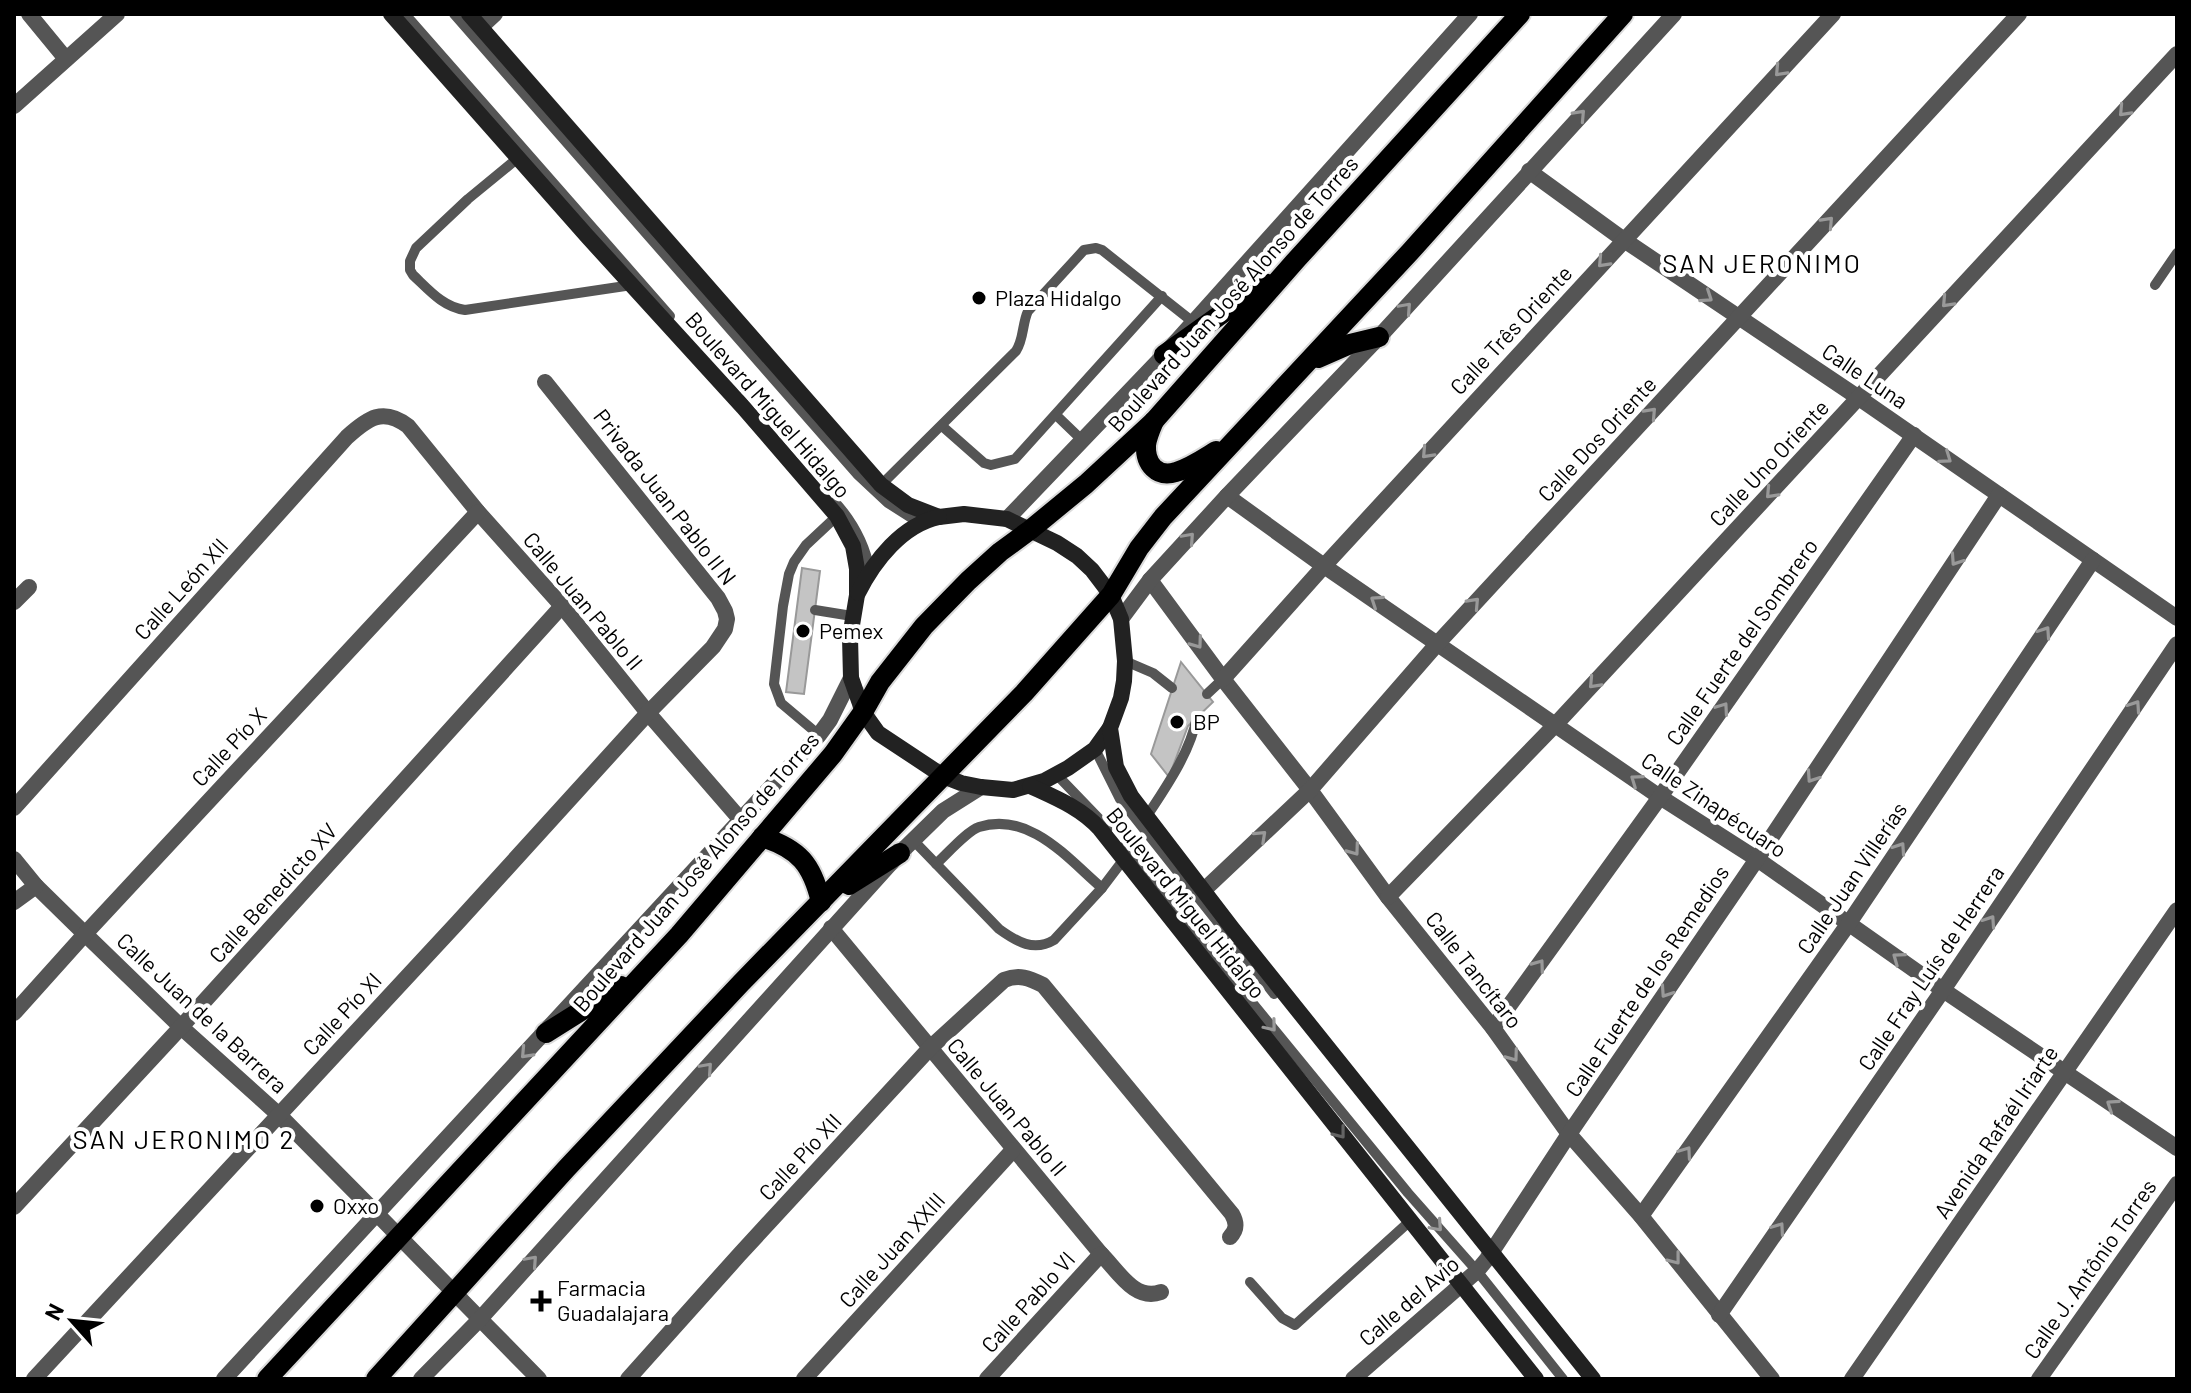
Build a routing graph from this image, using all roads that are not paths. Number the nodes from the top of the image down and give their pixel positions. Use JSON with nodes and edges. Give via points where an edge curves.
{"nodes":[{"id":1,"x":29,"y":14,"type":"edge"},
{"id":2,"x":117,"y":14,"type":"edge"},
{"id":3,"x":391,"y":14,"type":"edge"},
{"id":4,"x":405,"y":14,"type":"edge"},
{"id":5,"x":454,"y":14,"type":"edge"},
{"id":6,"x":469,"y":14,"type":"edge"},
{"id":7,"x":495,"y":14,"type":"edge"},
{"id":8,"x":1470,"y":14,"type":"edge"},
{"id":9,"x":1520,"y":14,"type":"edge"},
{"id":10,"x":1623,"y":14,"type":"edge"},
{"id":11,"x":1674,"y":14,"type":"edge"},
{"id":12,"x":1833,"y":14,"type":"edge"},
{"id":13,"x":2019,"y":14,"type":"edge"},
{"id":14,"x":481,"y":27,"type":"junction"},
{"id":15,"x":2177,"y":54,"type":"edge"},
{"id":16,"x":66,"y":59,"type":"junction"},
{"id":17,"x":14,"y":106,"type":"edge"},
{"id":18,"x":518,"y":158,"type":"junction"},
{"id":19,"x":1529,"y":171,"type":"junction"},
{"id":20,"x":1624,"y":240,"type":"junction"},
{"id":21,"x":2177,"y":253,"type":"edge"},
{"id":22,"x":1297,"y":259,"type":"junction"},
{"id":23,"x":632,"y":285,"type":"junction"},
{"id":24,"x":2155,"y":285,"type":"dead end"},
{"id":25,"x":1162,"y":296,"type":"junction"},
{"id":26,"x":1739,"y":318,"type":"junction"},
{"id":27,"x":1193,"y":322,"type":"junction"},
{"id":28,"x":1379,"y":337,"type":"junction"},
{"id":29,"x":1164,"y":355,"type":"junction"},
{"id":30,"x":1304,"y":366,"type":"junction"},
{"id":31,"x":545,"y":382,"type":"dead end"},
{"id":32,"x":1859,"y":398,"type":"junction"},
{"id":33,"x":1056,"y":415,"type":"junction"},
{"id":34,"x":391,"y":416,"type":"joint"},
{"id":35,"x":1154,"y":421,"type":"junction"},
{"id":36,"x":942,"y":426,"type":"junction"},
{"id":37,"x":1914,"y":435,"type":"junction"},
{"id":38,"x":1083,"y":441,"type":"junction"},
{"id":39,"x":1232,"y":442,"type":"junction"},
{"id":40,"x":881,"y":485,"type":"junction"},
{"id":41,"x":1999,"y":495,"type":"junction"},
{"id":42,"x":1227,"y":496,"type":"junction"},
{"id":43,"x":478,"y":512,"type":"junction"},
{"id":44,"x":837,"y":516,"type":"junction"},
{"id":45,"x":939,"y":517,"type":"junction"},
{"id":46,"x":1007,"y":519,"type":"junction"},
{"id":47,"x":921,"y":524,"type":"junction"},
{"id":48,"x":1030,"y":530,"type":"junction"},
{"id":49,"x":2093,"y":560,"type":"junction"},
{"id":50,"x":1324,"y":566,"type":"junction"},
{"id":51,"x":870,"y":571,"type":"junction"},
{"id":52,"x":1150,"y":580,"type":"junction"},
{"id":53,"x":29,"y":587,"type":"dead end"},
{"id":54,"x":857,"y":595,"type":"junction"},
{"id":55,"x":1111,"y":595,"type":"junction"},
{"id":56,"x":14,"y":602,"type":"edge"},
{"id":57,"x":562,"y":606,"type":"junction"},
{"id":58,"x":783,"y":606,"type":"junction"},
{"id":59,"x":796,"y":607,"type":"dead end"},
{"id":60,"x":815,"y":610,"type":"dead end"},
{"id":61,"x":852,"y":616,"type":"junction"},
{"id":62,"x":2177,"y":618,"type":"edge"},
{"id":63,"x":1121,"y":619,"type":"junction"},
{"id":64,"x":1438,"y":643,"type":"junction"},
{"id":65,"x":2177,"y":644,"type":"edge"},
{"id":66,"x":1125,"y":661,"type":"junction"},
{"id":67,"x":851,"y":678,"type":"junction"},
{"id":68,"x":1223,"y":679,"type":"junction"},
{"id":69,"x":1172,"y":688,"type":"dead end"},
{"id":70,"x":1207,"y":694,"type":"dead end"},
{"id":71,"x":863,"y":712,"type":"junction"},
{"id":72,"x":648,"y":713,"type":"junction"},
{"id":73,"x":1197,"y":717,"type":"dead end"},
{"id":74,"x":1556,"y":724,"type":"junction"},
{"id":75,"x":1110,"y":728,"type":"junction"},
{"id":76,"x":819,"y":735,"type":"junction"},
{"id":77,"x":1095,"y":749,"type":"junction"},
{"id":78,"x":1057,"y":775,"type":"junction"},
{"id":79,"x":943,"y":776,"type":"junction"},
{"id":80,"x":1030,"y":786,"type":"junction"},
{"id":81,"x":981,"y":787,"type":"junction"},
{"id":82,"x":1310,"y":790,"type":"junction"},
{"id":83,"x":1660,"y":797,"type":"junction"},
{"id":84,"x":14,"y":808,"type":"edge"},
{"id":85,"x":1147,"y":816,"type":"junction"},
{"id":86,"x":740,"y":819,"type":"junction"},
{"id":87,"x":762,"y":837,"type":"junction"},
{"id":88,"x":907,"y":847,"type":"junction"},
{"id":89,"x":14,"y":859,"type":"edge"},
{"id":90,"x":1124,"y":859,"type":"junction"},
{"id":91,"x":1757,"y":859,"type":"junction"},
{"id":92,"x":936,"y":864,"type":"junction"},
{"id":93,"x":36,"y":886,"type":"junction"},
{"id":94,"x":1102,"y":888,"type":"junction"},
{"id":95,"x":1204,"y":890,"type":"junction"},
{"id":96,"x":1388,"y":897,"type":"junction"},
{"id":97,"x":14,"y":902,"type":"edge"},
{"id":98,"x":821,"y":902,"type":"junction"},
{"id":99,"x":2177,"y":910,"type":"edge"},
{"id":100,"x":1849,"y":923,"type":"junction"},
{"id":101,"x":831,"y":928,"type":"junction"},
{"id":102,"x":85,"y":934,"type":"junction"},
{"id":103,"x":642,"y":974,"type":"junction"},
{"id":104,"x":1943,"y":990,"type":"junction"},
{"id":105,"x":14,"y":1013,"type":"edge"},
{"id":106,"x":181,"y":1027,"type":"junction"},
{"id":107,"x":1493,"y":1028,"type":"junction"},
{"id":108,"x":546,"y":1033,"type":"junction"},
{"id":109,"x":930,"y":1048,"type":"junction"},
{"id":110,"x":2064,"y":1072,"type":"junction"},
{"id":111,"x":279,"y":1115,"type":"junction"},
{"id":112,"x":1569,"y":1134,"type":"junction"},
{"id":113,"x":2177,"y":1148,"type":"edge"},
{"id":114,"x":1013,"y":1150,"type":"junction"},
{"id":115,"x":2177,"y":1184,"type":"edge"},
{"id":116,"x":14,"y":1207,"type":"edge"},
{"id":117,"x":377,"y":1214,"type":"junction"},
{"id":118,"x":1641,"y":1216,"type":"junction"},
{"id":119,"x":1410,"y":1221,"type":"junction"},
{"id":120,"x":399,"y":1236,"type":"junction"},
{"id":121,"x":1230,"y":1237,"type":"dead end"},
{"id":122,"x":1101,"y":1254,"type":"junction"},
{"id":123,"x":1485,"y":1261,"type":"junction"},
{"id":124,"x":1250,"y":1282,"type":"dead end"},
{"id":125,"x":1461,"y":1285,"type":"junction"},
{"id":126,"x":1161,"y":1292,"type":"dead end"},
{"id":127,"x":454,"y":1293,"type":"junction"},
{"id":128,"x":1719,"y":1315,"type":"junction"},
{"id":129,"x":480,"y":1319,"type":"junction"},
{"id":130,"x":34,"y":1379,"type":"edge"},
{"id":131,"x":224,"y":1379,"type":"edge"},
{"id":132,"x":267,"y":1379,"type":"edge"},
{"id":133,"x":376,"y":1379,"type":"edge"},
{"id":134,"x":421,"y":1379,"type":"edge"},
{"id":135,"x":539,"y":1379,"type":"edge"},
{"id":136,"x":628,"y":1379,"type":"edge"},
{"id":137,"x":804,"y":1379,"type":"edge"},
{"id":138,"x":987,"y":1379,"type":"edge"},
{"id":139,"x":1353,"y":1379,"type":"edge"},
{"id":140,"x":1536,"y":1379,"type":"edge"},
{"id":141,"x":1563,"y":1379,"type":"edge"},
{"id":142,"x":1583,"y":1379,"type":"edge"},
{"id":143,"x":1593,"y":1379,"type":"edge"},
{"id":144,"x":1772,"y":1379,"type":"edge"},
{"id":145,"x":1852,"y":1379,"type":"edge"},
{"id":146,"x":2039,"y":1379,"type":"edge"}],
"edges":[{"from":1,"to":16,"type":"street"},
{"from":2,"to":16,"type":"street"},
{"from":3,"to":18,"type":"main road","name":"Boulevard Miguel Hidalgo"},
{"from":4,"to":51,"type":"lane","via":[[849,518]]},
{"from":5,"to":47,"type":"lane","via":[[857,474]]},
{"from":6,"to":14,"type":"main road","name":"Boulevard Miguel Hidalgo"},
{"from":7,"to":14,"type":"street"},
{"from":8,"to":27,"type":"street"},
{"from":9,"to":22,"type":"main road","name":"Boulevard Juan José Alonso de Torres"},
{"from":10,"to":30,"type":"main road"},
{"from":19,"to":11,"type":"street","one_way":true},
{"from":12,"to":20,"type":"street","name":"Calle Três Oriente","one_way":true},
{"from":26,"to":13,"type":"street","name":"Calle Dos Oriente","one_way":true},
{"from":14,"to":40,"type":"main road","name":"Boulevard Miguel Hidalgo"},
{"from":15,"to":32,"type":"street","name":"Calle Uno Oriente","one_way":true},
{"from":16,"to":17,"type":"street"},
{"from":18,"to":23,"type":"main road","name":"Boulevard Miguel Hidalgo"},
{"from":18,"to":23,"type":"lane","via":[[416,248],[410,261],[413,275],[445,303],[465,310]]},
{"from":19,"to":20,"type":"street","name":"Calle Luna"},
{"from":28,"to":19,"type":"street","one_way":true},
{"from":20,"to":26,"type":"street","name":"Calle Luna","one_way":true},
{"from":20,"to":50,"type":"street","name":"Calle Três Oriente","one_way":true},
{"from":21,"to":24,"type":"lane"},
{"from":22,"to":29,"type":"main road"},
{"from":22,"to":35,"type":"main road","name":"Boulevard Juan José Alonso de Torres"},
{"from":23,"to":44,"type":"main road","name":"Boulevard Miguel Hidalgo"},
{"from":25,"to":27,"type":"lane"},
{"from":25,"to":33,"type":"lane"},
{"from":25,"to":36,"type":"lane","via":[[1102,250],[1084,250],[1028,311],[1016,351]]},
{"from":26,"to":32,"type":"street","name":"Calle Luna"},
{"from":64,"to":26,"type":"street","name":"Calle Dos Oriente","one_way":true},
{"from":27,"to":29,"type":"street"},
{"from":28,"to":30,"type":"main road","via":[[1334,350]]},
{"from":28,"to":42,"type":"street"},
{"from":29,"to":38,"type":"street"},
{"from":30,"to":39,"type":"main road"},
{"from":31,"to":72,"type":"street","name":"Privada Juan Pablo II N","via":[[725,611],[725,629],[713,647]]},
{"from":32,"to":37,"type":"street","name":"Calle Luna"},
{"from":32,"to":74,"type":"street","name":"Calle Uno Oriente","one_way":true},
{"from":33,"to":36,"type":"lane","via":[[1015,459],[991,465]]},
{"from":33,"to":38,"type":"lane"},
{"from":34,"to":43,"type":"street","name":"Calle Juan Pablo II","via":[[408,426]]},
{"from":34,"to":84,"type":"street","name":"Calle León XII","via":[[374,417],[347,437]]},
{"from":35,"to":39,"type":"main road","via":[[1147,458],[1160,473],[1175,472]]},
{"from":35,"to":48,"type":"main road","name":"Boulevard Juan José Alonso de Torres"},
{"from":36,"to":40,"type":"lane"},
{"from":37,"to":41,"type":"street","name":"Calle Luna","one_way":true},
{"from":83,"to":37,"type":"street","name":"Calle Fuerte del Sombrero","one_way":true},
{"from":38,"to":46,"type":"street"},
{"from":39,"to":55,"type":"main road","via":[[1149,534]]},
{"from":40,"to":45,"type":"main road","name":"Boulevard Miguel Hidalgo","via":[[908,505]]},
{"from":41,"to":49,"type":"street","name":"Calle Luna"},
{"from":41,"to":91,"type":"street","name":"Calle Fuerte de los Remedios","one_way":true},
{"from":42,"to":50,"type":"street","name":"Calle Zinapécuaro"},
{"from":52,"to":42,"type":"street","one_way":true},
{"from":43,"to":57,"type":"street","name":"Calle Juan Pablo II"},
{"from":43,"to":102,"type":"street","name":"Calle Pío X"},
{"from":44,"to":54,"type":"main road","name":"Boulevard Miguel Hidalgo","via":[[853,546]]},
{"from":44,"to":58,"type":"lane","via":[[794,562]]},
{"from":45,"to":46,"type":"main road","name":"Boulevard Miguel Hidalgo"},
{"from":45,"to":47,"type":"main road"},
{"from":46,"to":48,"type":"main road","name":"Boulevard Miguel Hidalgo"},
{"from":47,"to":51,"type":"main road"},
{"from":48,"to":55,"type":"main road","name":"Boulevard Miguel Hidalgo","via":[[1077,556]]},
{"from":48,"to":71,"type":"main road","name":"Boulevard Juan José Alonso de Torres","via":[[989,561],[924,626]]},
{"from":49,"to":62,"type":"street","name":"Calle Luna"},
{"from":100,"to":49,"type":"street","name":"Calle Juan Villerías","one_way":true},
{"from":64,"to":50,"type":"street","name":"Calle Zinapécuaro","one_way":true},
{"from":50,"to":68,"type":"street","name":"Calle Três Oriente"},
{"from":51,"to":54,"type":"main road"},
{"from":52,"to":63,"type":"street"},
{"from":52,"to":68,"type":"street","name":"Calle Tancítaro","one_way":true},
{"from":53,"to":56,"type":"street"},
{"from":54,"to":61,"type":"main road","name":"Boulevard Miguel Hidalgo"},
{"from":55,"to":63,"type":"main road","name":"Boulevard Miguel Hidalgo"},
{"from":55,"to":79,"type":"main road"},
{"from":57,"to":72,"type":"street","name":"Calle Juan Pablo II"},
{"from":57,"to":106,"type":"street","name":"Calle Benedicto XV"},
{"from":58,"to":59,"type":"lane"},
{"from":58,"to":76,"type":"lane","via":[[774,684],[781,703]]},
{"from":60,"to":61,"type":"lane"},
{"from":61,"to":67,"type":"main road","name":"Boulevard Miguel Hidalgo"},
{"from":63,"to":66,"type":"main road","name":"Boulevard Miguel Hidalgo"},
{"from":64,"to":74,"type":"street","name":"Calle Zinapécuaro"},
{"from":64,"to":82,"type":"street","name":"Calle Dos Oriente"},
{"from":104,"to":65,"type":"street","name":"Calle Fray Luís de Herrera","one_way":true},
{"from":66,"to":69,"type":"lane"},
{"from":66,"to":75,"type":"main road","name":"Boulevard Miguel Hidalgo","via":[[1121,698]]},
{"from":67,"to":71,"type":"main road","name":"Boulevard Miguel Hidalgo"},
{"from":67,"to":76,"type":"street","name":"Boulevard Juan José Alonso de Torres"},
{"from":68,"to":70,"type":"lane"},
{"from":68,"to":82,"type":"street","name":"Calle Tancítaro"},
{"from":71,"to":79,"type":"main road","name":"Boulevard Miguel Hidalgo","via":[[878,733]]},
{"from":71,"to":87,"type":"main road","name":"Boulevard Juan José Alonso de Torres"},
{"from":72,"to":86,"type":"street","name":"Calle Juan Pablo II"},
{"from":72,"to":111,"type":"street","name":"Calle Pío XI"},
{"from":73,"to":85,"type":"lane","via":[[1171,778]]},
{"from":83,"to":74,"type":"street","name":"Calle Zinapécuaro","one_way":true},
{"from":74,"to":96,"type":"street","name":"Calle Uno Oriente"},
{"from":75,"to":77,"type":"main road"},
{"from":75,"to":85,"type":"main road","name":"Boulevard Miguel Hidalgo","via":[[1116,767]]},
{"from":76,"to":86,"type":"street","name":"Boulevard Juan José Alonso de Torres"},
{"from":77,"to":78,"type":"main road"},
{"from":77,"to":123,"type":"lane","via":[[1120,799]]},
{"from":78,"to":80,"type":"main road"},
{"from":78,"to":123,"type":"lane","one_way":true,"via":[[1100,818],[1408,1193]]},
{"from":79,"to":81,"type":"main road","name":"Boulevard Miguel Hidalgo"},
{"from":79,"to":98,"type":"main road"},
{"from":80,"to":81,"type":"main road","name":"Boulevard Miguel Hidalgo"},
{"from":80,"to":90,"type":"main road","name":"Boulevard Miguel Hidalgo","via":[[1089,817]]},
{"from":81,"to":88,"type":"street","via":[[949,806]]},
{"from":95,"to":82,"type":"street","name":"Calle Dos Oriente","one_way":true},
{"from":82,"to":96,"type":"street","name":"Calle Tancítaro","one_way":true},
{"from":83,"to":91,"type":"street","name":"Calle Zinapécuaro"},
{"from":107,"to":83,"type":"street","name":"Calle Fuerte del Sombrero","one_way":true},
{"from":85,"to":95,"type":"main road","name":"Boulevard Miguel Hidalgo"},
{"from":86,"to":108,"type":"street","name":"Boulevard Juan José Alonso de Torres"},
{"from":87,"to":98,"type":"main road","via":[[801,858],[815,878]]},
{"from":87,"to":103,"type":"main road","name":"Boulevard Juan José Alonso de Torres"},
{"from":88,"to":92,"type":"lane"},
{"from":88,"to":98,"type":"main road"},
{"from":88,"to":101,"type":"street"},
{"from":89,"to":93,"type":"street","name":"Calle Juan de la Barrera"},
{"from":90,"to":94,"type":"lane"},
{"from":90,"to":119,"type":"main road","name":"Boulevard Miguel Hidalgo","one_way":true},
{"from":91,"to":100,"type":"street","name":"Calle Zinapécuaro"},
{"from":91,"to":112,"type":"street","name":"Calle Fuerte de los Remedios","one_way":true},
{"from":92,"to":94,"type":"lane","via":[[977,828],[1013,823],[1045,838]]},
{"from":92,"to":94,"type":"lane","via":[[999,929],[1036,946],[1054,940]]},
{"from":93,"to":97,"type":"street"},
{"from":93,"to":102,"type":"street","name":"Calle Juan de la Barrera"},
{"from":95,"to":123,"type":"main road","name":"Boulevard Miguel Hidalgo"},
{"from":96,"to":107,"type":"street","name":"Calle Tancítaro"},
{"from":98,"to":127,"type":"main road"},
{"from":99,"to":110,"type":"street","name":"Avenida Rafaél Iriarte"},
{"from":104,"to":100,"type":"street","name":"Calle Zinapécuaro","one_way":true},
{"from":118,"to":100,"type":"street","name":"Calle Juan Villerías","one_way":true},
{"from":101,"to":109,"type":"street","name":"Calle Juan Pablo II"},
{"from":129,"to":101,"type":"street","one_way":true},
{"from":102,"to":105,"type":"street","name":"Calle Pío X"},
{"from":102,"to":106,"type":"street","name":"Calle Juan de la Barrera"},
{"from":103,"to":108,"type":"main road"},
{"from":103,"to":120,"type":"main road","name":"Boulevard Juan José Alonso de Torres"},
{"from":104,"to":110,"type":"street","name":"Calle Zinapécuaro"},
{"from":128,"to":104,"type":"street","name":"Calle Fray Luís de Herrera","one_way":true},
{"from":106,"to":111,"type":"street","name":"Calle Juan de la Barrera"},
{"from":106,"to":116,"type":"street","name":"Calle Benedicto XV"},
{"from":107,"to":112,"type":"street","name":"Calle Tancítaro","one_way":true},
{"from":108,"to":117,"type":"street","name":"Boulevard Juan José Alonso de Torres","one_way":true},
{"from":109,"to":114,"type":"street","name":"Calle Juan Pablo II"},
{"from":109,"to":121,"type":"street","name":"Calle Pío XII","via":[[1004,980],[1014,976],[1043,985],[1232,1214],[1236,1227]]},
{"from":109,"to":136,"type":"street","name":"Calle Pío XII"},
{"from":113,"to":110,"type":"street","name":"Calle Zinapécuaro","one_way":true},
{"from":110,"to":145,"type":"street","name":"Avenida Rafaél Iriarte"},
{"from":111,"to":117,"type":"street","name":"Calle Juan de la Barrera"},
{"from":111,"to":130,"type":"street","name":"Calle Pío XI"},
{"from":112,"to":118,"type":"street","name":"Calle Tancítaro"},
{"from":112,"to":123,"type":"street","name":"Calle Fuerte de los Remedios"},
{"from":114,"to":122,"type":"street","name":"Calle Juan Pablo II"},
{"from":114,"to":137,"type":"street","name":"Calle Juan XXIII"},
{"from":115,"to":146,"type":"street","name":"Calle J. Antônio Torres"},
{"from":117,"to":120,"type":"street","name":"Calle Juan de la Barrera"},
{"from":117,"to":131,"type":"street","name":"Boulevard Juan José Alonso de Torres"},
{"from":118,"to":128,"type":"street","name":"Calle Tancítaro","one_way":true},
{"from":119,"to":124,"type":"lane","via":[[1295,1325]]},
{"from":119,"to":125,"type":"main road","name":"Boulevard Miguel Hidalgo"},
{"from":120,"to":127,"type":"street","name":"Calle Juan de la Barrera"},
{"from":120,"to":132,"type":"main road","name":"Boulevard Juan José Alonso de Torres"},
{"from":122,"to":126,"type":"street","name":"Calle Juan Pablo II","via":[[1139,1293]]},
{"from":122,"to":138,"type":"street","name":"Calle Pablo VI"},
{"from":123,"to":125,"type":"street","name":"Calle del Avío"},
{"from":123,"to":141,"type":"lane"},
{"from":123,"to":142,"type":"lane"},
{"from":123,"to":143,"type":"main road","name":"Boulevard Miguel Hidalgo"},
{"from":125,"to":139,"type":"street","name":"Calle del Avío"},
{"from":125,"to":140,"type":"main road","name":"Boulevard Miguel Hidalgo"},
{"from":127,"to":129,"type":"street","name":"Calle Juan de la Barrera"},
{"from":127,"to":133,"type":"main road"},
{"from":128,"to":144,"type":"street","name":"Calle Tancítaro"},
{"from":129,"to":134,"type":"street"},
{"from":129,"to":135,"type":"street","name":"Calle Juan de la Barrera"}]}
